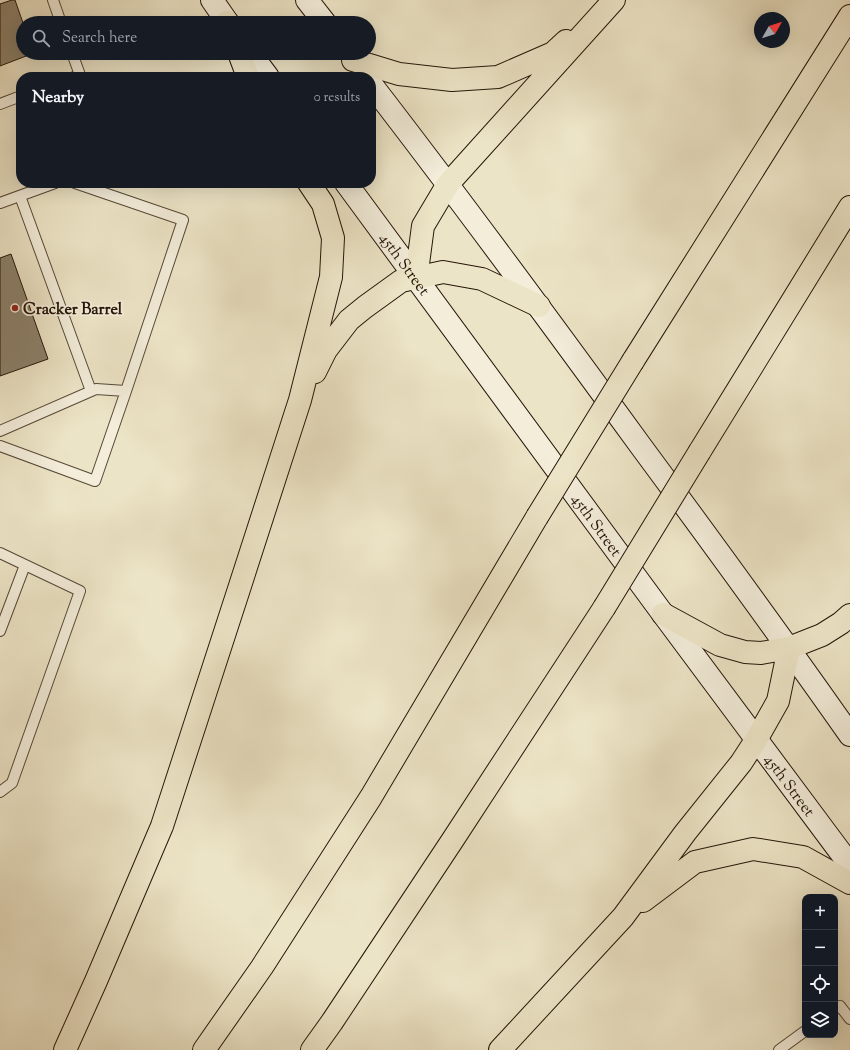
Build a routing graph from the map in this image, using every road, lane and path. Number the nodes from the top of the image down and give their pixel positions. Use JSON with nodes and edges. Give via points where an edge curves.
{"nodes":[{"id":1,"x":53,"y":0,"type":"edge"},
{"id":2,"x":212,"y":0,"type":"edge"},
{"id":3,"x":307,"y":0,"type":"edge"},
{"id":4,"x":611,"y":0,"type":"edge"},
{"id":5,"x":614,"y":0,"type":"edge"},
{"id":6,"x":59,"y":16,"type":"edge"},
{"id":7,"x":223,"y":16,"type":"edge"},
{"id":8,"x":320,"y":16,"type":"edge"},
{"id":9,"x":850,"y":16,"type":"edge"},
{"id":10,"x":75,"y":60,"type":"edge"},
{"id":11,"x":242,"y":60,"type":"edge"},
{"id":12,"x":255,"y":60,"type":"edge"},
{"id":13,"x":356,"y":63,"type":"edge"},
{"id":14,"x":79,"y":72,"type":"edge"},
{"id":15,"x":246,"y":72,"type":"edge"},
{"id":16,"x":264,"y":72,"type":"edge"},
{"id":17,"x":376,"y":90,"type":"edge"},
{"id":18,"x":16,"y":98,"type":"edge"},
{"id":19,"x":0,"y":104,"type":"edge"},
{"id":20,"x":448,"y":184,"type":"junction"},
{"id":21,"x":42,"y":188,"type":"edge"},
{"id":22,"x":90,"y":188,"type":"edge"},
{"id":23,"x":312,"y":188,"type":"edge"},
{"id":24,"x":350,"y":188,"type":"edge"},
{"id":25,"x":20,"y":196,"type":"junction"},
{"id":26,"x":0,"y":203,"type":"edge"},
{"id":27,"x":850,"y":207,"type":"edge"},
{"id":28,"x":416,"y":279,"type":"junction"},
{"id":29,"x":538,"y":306,"type":"junction"},
{"id":30,"x":91,"y":391,"type":"junction"},
{"id":31,"x":126,"y":391,"type":"junction"},
{"id":32,"x":300,"y":400,"type":"junction"},
{"id":33,"x":0,"y":431,"type":"edge"},
{"id":34,"x":0,"y":446,"type":"edge"},
{"id":35,"x":0,"y":553,"type":"edge"},
{"id":36,"x":25,"y":565,"type":"junction"},
{"id":37,"x":663,"y":614,"type":"junction"},
{"id":38,"x":850,"y":616,"type":"edge"},
{"id":39,"x":0,"y":630,"type":"edge"},
{"id":40,"x":789,"y":648,"type":"junction"},
{"id":41,"x":850,"y":735,"type":"edge"},
{"id":42,"x":756,"y":740,"type":"junction"},
{"id":43,"x":0,"y":792,"type":"edge"},
{"id":44,"x":850,"y":865,"type":"edge"},
{"id":45,"x":850,"y":883,"type":"edge"},
{"id":46,"x":623,"y":917,"type":"junction"},
{"id":47,"x":838,"y":1007,"type":"edge"},
{"id":48,"x":850,"y":1019,"type":"edge"},
{"id":49,"x":802,"y":1033,"type":"edge"},
{"id":50,"x":65,"y":1050,"type":"edge"},
{"id":51,"x":204,"y":1050,"type":"edge"},
{"id":52,"x":312,"y":1050,"type":"edge"},
{"id":53,"x":500,"y":1050,"type":"edge"},
{"id":54,"x":779,"y":1050,"type":"edge"}],
"edges":[{"from":1,"to":6,"type":"lane"},
{"from":2,"to":7,"type":"main road"},
{"from":3,"to":8,"type":"main road"},
{"from":4,"to":13,"type":"highway","via":[[553,53],[498,77],[452,80],[399,74]]},
{"from":5,"to":20,"type":"highway"},
{"from":9,"to":51,"type":"highway","bridge":true,"via":[[537,517],[371,797],[262,967]]},
{"from":10,"to":14,"type":"lane"},
{"from":11,"to":15,"type":"highway"},
{"from":12,"to":16,"type":"main road"},
{"from":17,"to":20,"type":"main road"},
{"from":18,"to":19,"type":"lane"},
{"from":20,"to":28,"type":"highway","via":[[423,226]]},
{"from":20,"to":29,"type":"main road"},
{"from":21,"to":25,"type":"lane"},
{"from":22,"to":31,"type":"lane","via":[[183,220]]},
{"from":23,"to":32,"type":"highway","via":[[323,204],[333,238],[331,276]]},
{"from":24,"to":28,"type":"main road","name":"45th Street"},
{"from":25,"to":26,"type":"lane"},
{"from":25,"to":30,"type":"lane"},
{"from":27,"to":52,"type":"highway","bridge":true,"via":[[604,608]]},
{"from":28,"to":29,"type":"highway","via":[[443,272],[482,279]]},
{"from":28,"to":32,"type":"highway","via":[[402,282],[349,320],[326,350]]},
{"from":28,"to":37,"type":"main road","name":"45th Street"},
{"from":29,"to":40,"type":"main road"},
{"from":30,"to":31,"type":"lane"},
{"from":30,"to":33,"type":"lane"},
{"from":31,"to":34,"type":"lane","via":[[95,481]]},
{"from":32,"to":50,"type":"highway","via":[[162,826]]},
{"from":35,"to":36,"type":"lane"},
{"from":36,"to":39,"type":"lane"},
{"from":36,"to":43,"type":"lane","via":[[80,591],[12,784]]},
{"from":37,"to":40,"type":"highway","via":[[720,645],[745,652],[761,653]]},
{"from":37,"to":42,"type":"main road","name":"45th Street"},
{"from":38,"to":40,"type":"highway","via":[[822,635]]},
{"from":40,"to":41,"type":"main road"},
{"from":40,"to":42,"type":"highway","via":[[778,701]]},
{"from":42,"to":44,"type":"main road","name":"45th Street"},
{"from":42,"to":46,"type":"highway","via":[[742,763],[685,832]]},
{"from":45,"to":46,"type":"highway","via":[[803,857],[753,849],[695,862]]},
{"from":46,"to":53,"type":"highway"},
{"from":47,"to":48,"type":"lane","via":[[840,1006]]},
{"from":49,"to":54,"type":"lane"}]}
